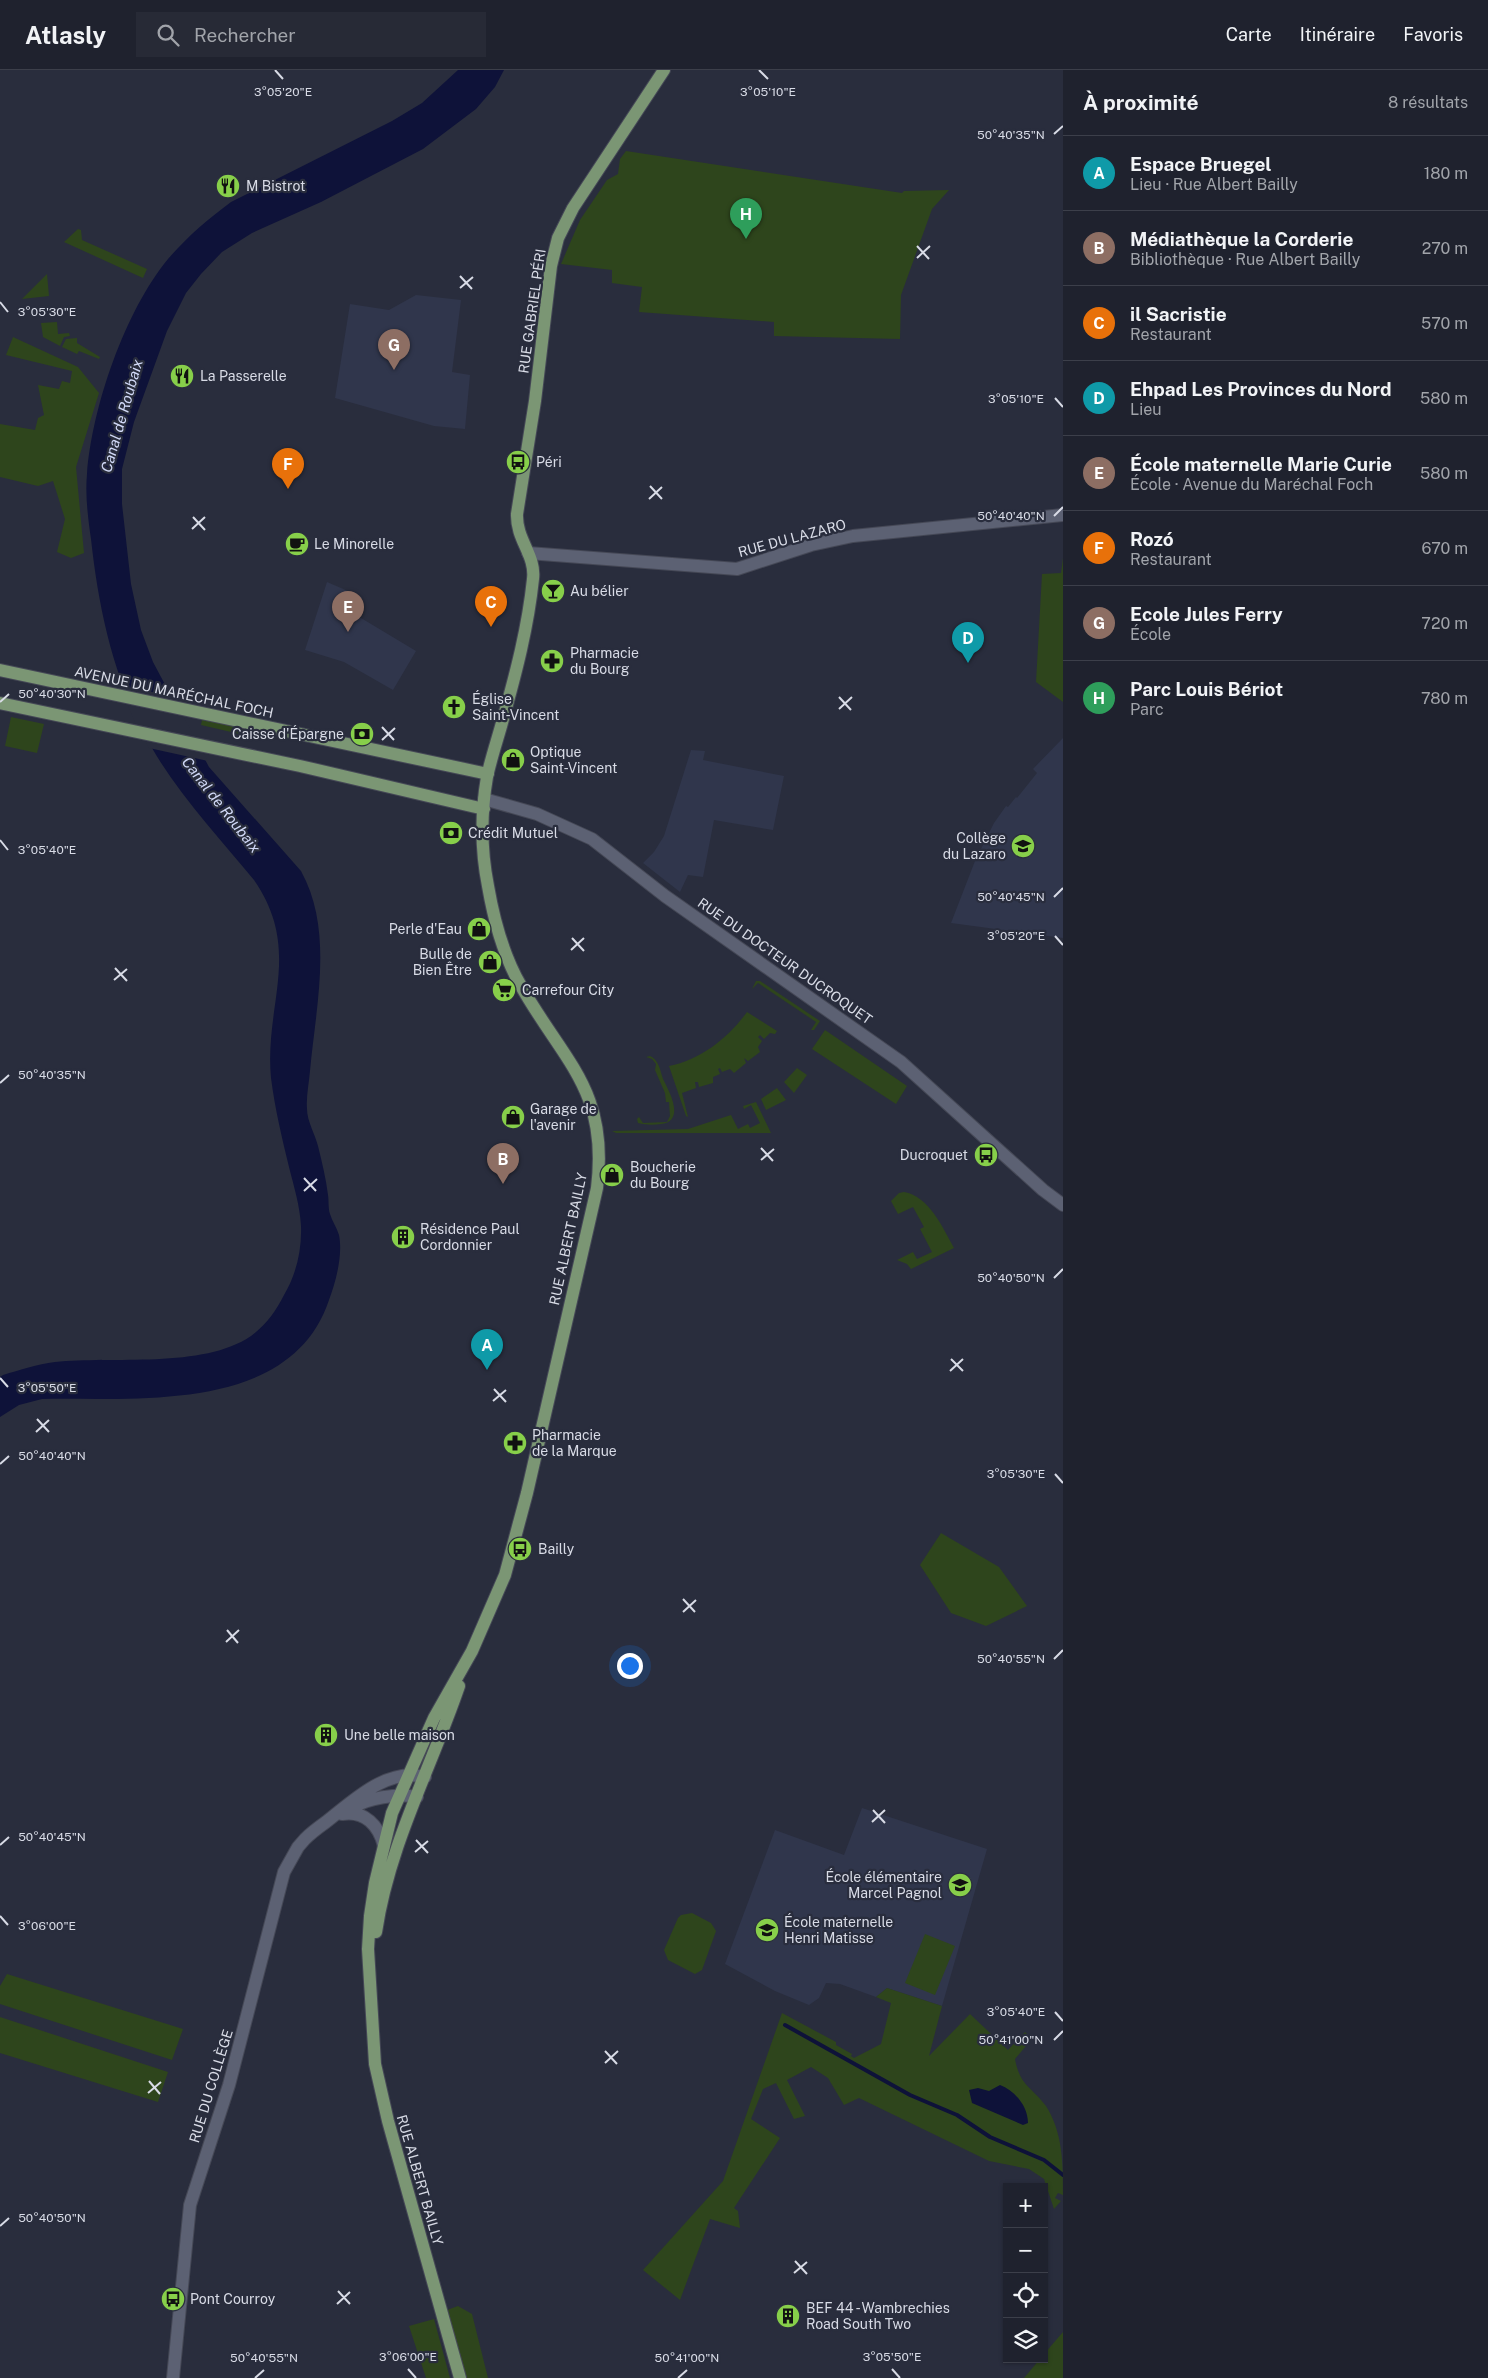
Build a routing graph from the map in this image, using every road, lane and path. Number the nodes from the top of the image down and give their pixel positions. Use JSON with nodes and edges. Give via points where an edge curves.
{"nodes":[{"id":1,"x":664,"y":70,"type":"edge"},
{"id":2,"x":1063,"y":515,"type":"edge"},
{"id":3,"x":528,"y":553,"type":"junction"},
{"id":4,"x":0,"y":670,"type":"edge"},
{"id":5,"x":0,"y":703,"type":"edge"},
{"id":6,"x":488,"y":774,"type":"junction"},
{"id":7,"x":484,"y":804,"type":"junction"},
{"id":8,"x":1043,"y":1190,"type":"junction"},
{"id":9,"x":1063,"y":1205,"type":"edge"},
{"id":10,"x":1063,"y":1214,"type":"edge"},
{"id":11,"x":469,"y":1658,"type":"junction"},
{"id":12,"x":408,"y":1776,"type":"junction"},
{"id":13,"x":425,"y":1778,"type":"junction"},
{"id":14,"x":400,"y":1796,"type":"junction"},
{"id":15,"x":417,"y":1797,"type":"junction"},
{"id":16,"x":342,"y":1814,"type":"junction"},
{"id":17,"x":327,"y":1822,"type":"junction"},
{"id":18,"x":384,"y":1846,"type":"junction"},
{"id":19,"x":370,"y":1986,"type":"junction"},
{"id":20,"x":173,"y":2378,"type":"edge"},
{"id":21,"x":460,"y":2378,"type":"edge"}],
"edges":[{"from":1,"to":3,"type":"main road","name":"RUE GABRIEL PÉRI","via":[[568,216],[554,253],[517,514],[518,533]]},
{"from":2,"to":3,"type":"street","name":"RUE DU LAZARO","via":[[853,536],[737,568]]},
{"from":3,"to":6,"type":"main road","name":"RUE GABRIEL PÉRI","via":[[533,577],[522,653]]},
{"from":4,"to":6,"type":"main road","name":"AVENUE DU MARÉCHAL FOCH"},
{"from":5,"to":7,"type":"main road"},
{"from":6,"to":7,"type":"main road","name":"RUE ALBERT BAILLY"},
{"from":7,"to":8,"type":"street","name":"RUE DU DOCTEUR DUCROQUET","via":[[542,816],[592,838],[665,896],[901,1062]]},
{"from":7,"to":11,"type":"main road","name":"RUE ALBERT BAILLY","via":[[487,885],[504,949],[520,986],[586,1088],[597,1126],[599,1154],[593,1207],[517,1534]]},
{"from":8,"to":9,"type":"street","name":"RUE DU DOCTEUR DUCROQUET"},
{"from":8,"to":10,"type":"street","name":"RUE DU DOCTEUR DUCROQUET"},
{"from":11,"to":12,"type":"main road","name":"RUE ALBERT BAILLY","via":[[434,1718]]},
{"from":11,"to":13,"type":"main road","name":"RUE ALBERT BAILLY"},
{"from":12,"to":13,"type":"street","name":"RUE DU COLLÈGE"},
{"from":12,"to":14,"type":"main road","name":"RUE ALBERT BAILLY"},
{"from":12,"to":17,"type":"street","name":"RUE DU COLLÈGE","via":[[388,1780],[372,1788]]},
{"from":13,"to":15,"type":"main road","name":"RUE ALBERT BAILLY"},
{"from":14,"to":15,"type":"street","name":"RUE DU COLLÈGE"},
{"from":14,"to":16,"type":"street","name":"RUE DU COLLÈGE","via":[[362,1803]]},
{"from":14,"to":18,"type":"main road","name":"RUE ALBERT BAILLY"},
{"from":15,"to":19,"type":"main road","name":"RUE ALBERT BAILLY","via":[[387,1880]]},
{"from":16,"to":17,"type":"street","name":"RUE DU COLLÈGE"},
{"from":16,"to":18,"type":"street","via":[[358,1814],[371,1822]]},
{"from":17,"to":20,"type":"street","name":"RUE DU COLLÈGE","via":[[308,1835],[298,1847],[281,1881],[229,2086],[194,2189],[188,2216]]},
{"from":18,"to":19,"type":"main road","name":"RUE ALBERT BAILLY","via":[[369,1928]]},
{"from":19,"to":21,"type":"main road","name":"RUE ALBERT BAILLY","via":[[372,2037],[380,2090]]}]}
